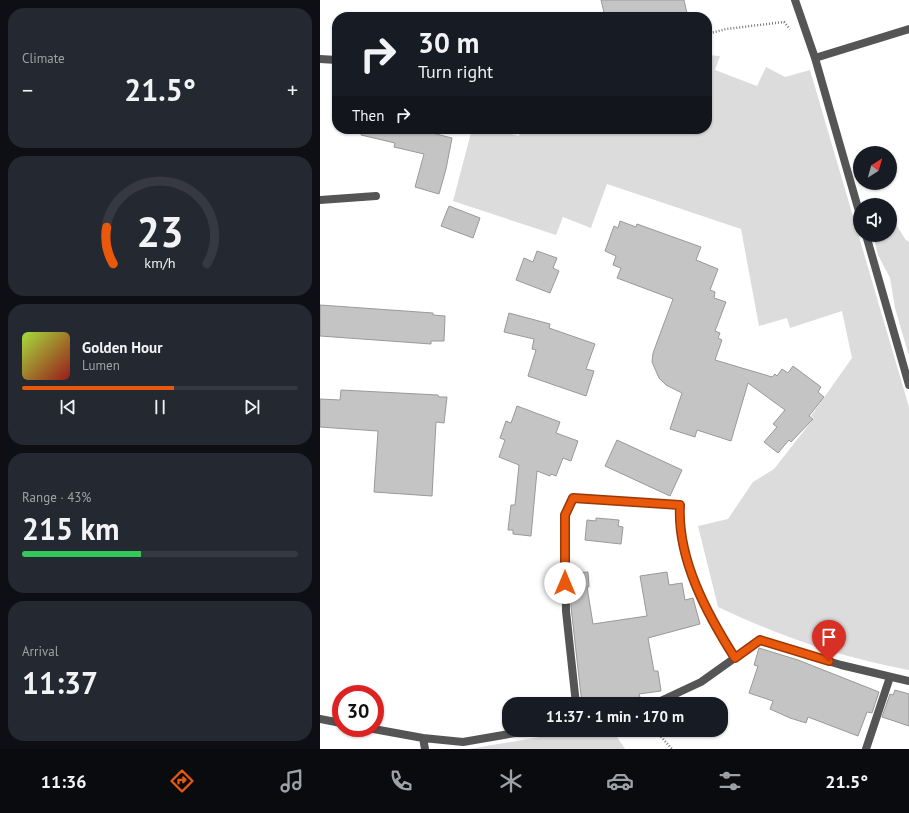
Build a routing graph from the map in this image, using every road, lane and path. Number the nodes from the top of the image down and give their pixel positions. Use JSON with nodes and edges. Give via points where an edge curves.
{"nodes":[{"id":1,"x":795,"y":0,"type":"edge"},
{"id":2,"x":909,"y":29,"type":"edge"},
{"id":3,"x":712,"y":32,"type":"edge"},
{"id":4,"x":793,"y":33,"type":"dead end"},
{"id":5,"x":815,"y":58,"type":"junction"},
{"id":6,"x":320,"y":59,"type":"edge"},
{"id":7,"x":332,"y":60,"type":"edge"},
{"id":8,"x":376,"y":196,"type":"dead end"},
{"id":9,"x":855,"y":198,"type":"edge"},
{"id":10,"x":320,"y":200,"type":"edge"},
{"id":11,"x":868,"y":242,"type":"edge"},
{"id":12,"x":909,"y":386,"type":"edge"},
{"id":13,"x":735,"y":658,"type":"junction"},
{"id":14,"x":890,"y":677,"type":"junction"},
{"id":15,"x":909,"y":681,"type":"edge"},
{"id":16,"x":575,"y":697,"type":"edge"},
{"id":17,"x":669,"y":697,"type":"edge"},
{"id":18,"x":320,"y":719,"type":"edge"},
{"id":19,"x":332,"y":721,"type":"edge"},
{"id":20,"x":384,"y":731,"type":"edge"},
{"id":21,"x":502,"y":735,"type":"edge"},
{"id":22,"x":661,"y":737,"type":"edge"},
{"id":23,"x":423,"y":738,"type":"junction"},
{"id":24,"x":425,"y":749,"type":"edge"},
{"id":25,"x":672,"y":749,"type":"edge"},
{"id":26,"x":866,"y":749,"type":"edge"}],
"edges":[{"from":1,"to":5,"type":"street"},
{"from":2,"to":5,"type":"street"},
{"from":3,"to":4,"type":"path","via":[[726,28],[784,22]]},
{"from":5,"to":9,"type":"street"},
{"from":6,"to":7,"type":"street"},
{"from":8,"to":10,"type":"street"},
{"from":11,"to":12,"type":"street"},
{"from":13,"to":14,"type":"street","via":[[760,640]]},
{"from":13,"to":16,"type":"street","via":[[709,615],[689,564],[679,523],[680,505],[573,498],[565,515],[566,604]]},
{"from":13,"to":17,"type":"street","via":[[701,682]]},
{"from":14,"to":15,"type":"street"},
{"from":14,"to":26,"type":"street"},
{"from":18,"to":19,"type":"street"},
{"from":20,"to":23,"type":"street"},
{"from":21,"to":23,"type":"street","via":[[463,742]]},
{"from":22,"to":25,"type":"path"},
{"from":23,"to":24,"type":"street"}]}
